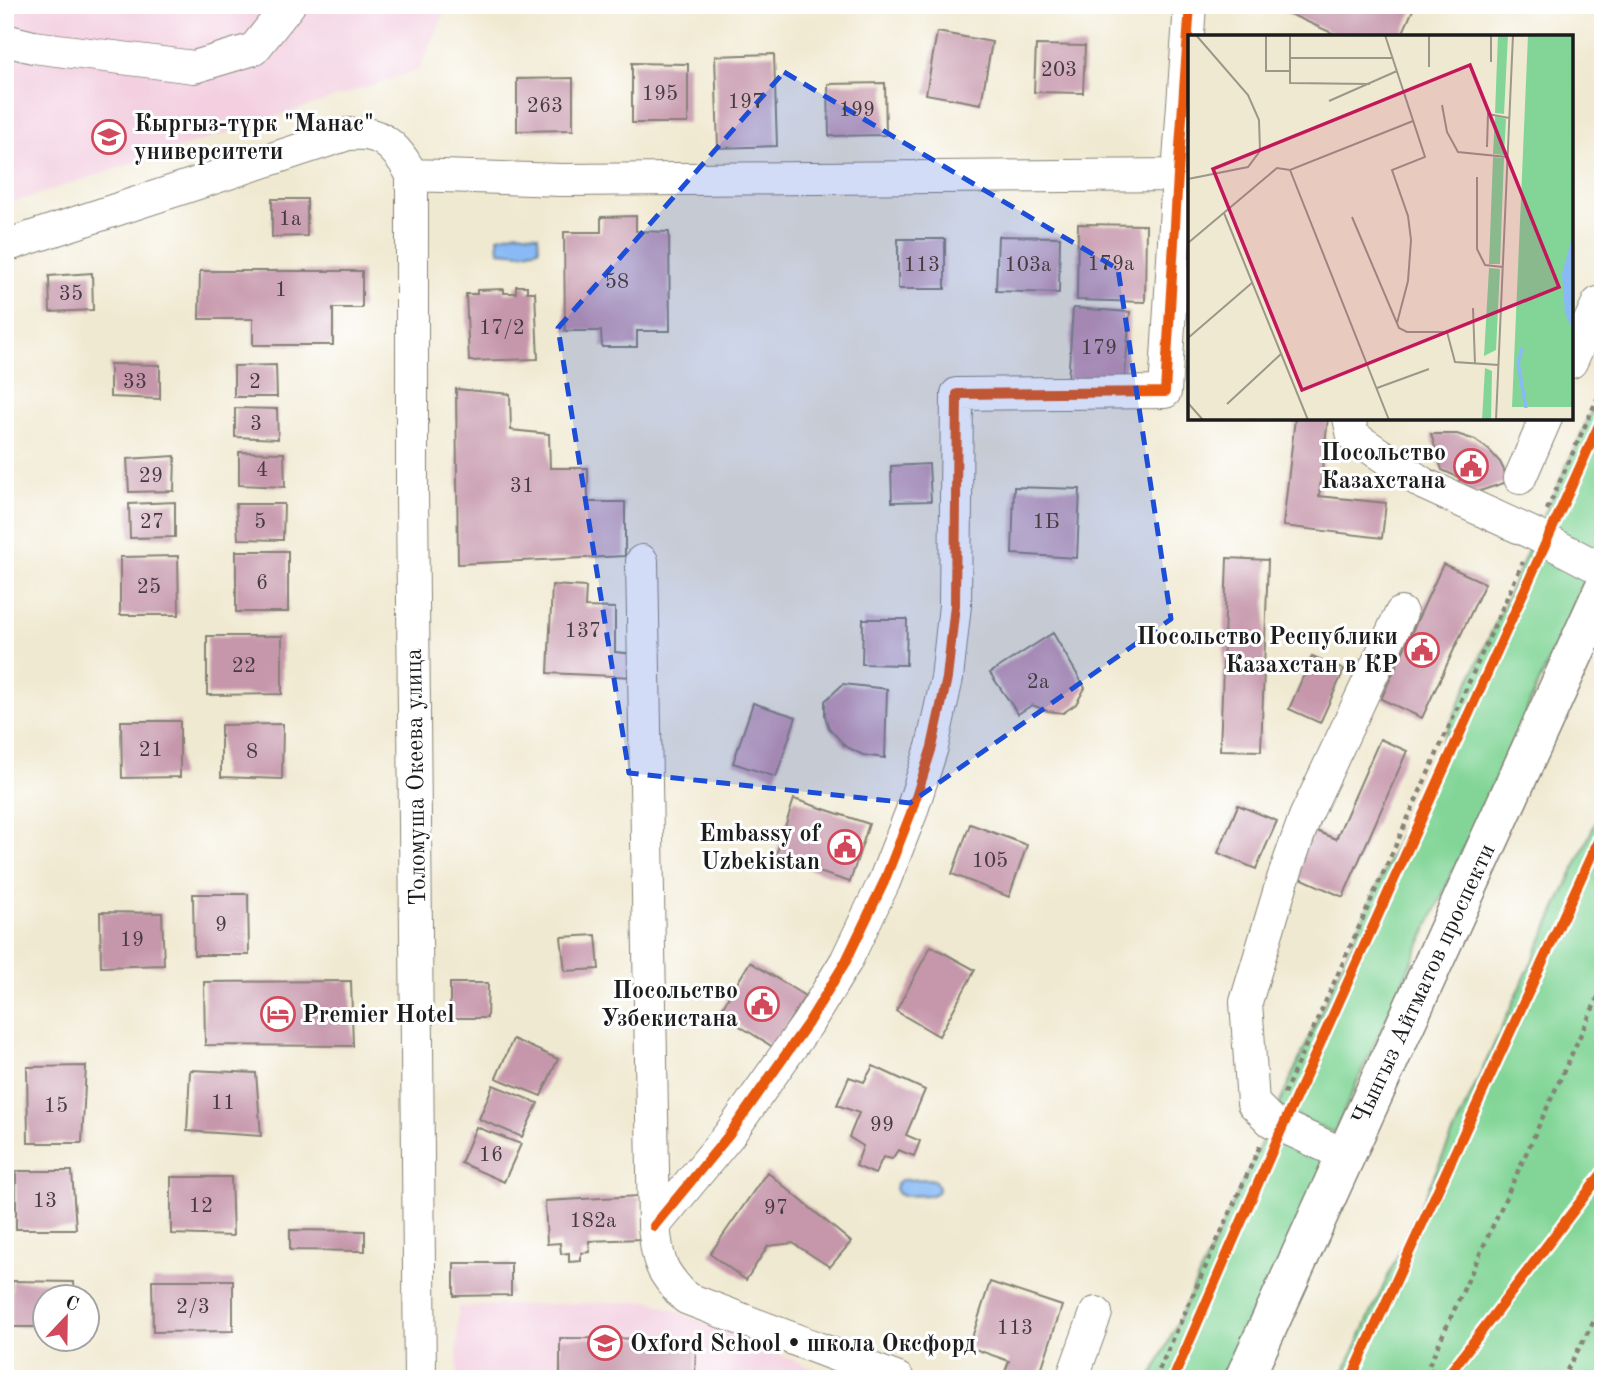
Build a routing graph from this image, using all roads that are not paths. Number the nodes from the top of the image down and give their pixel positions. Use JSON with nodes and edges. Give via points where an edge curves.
{"nodes":[{"id":1,"x":289,"y":5,"type":"edge"},
{"id":2,"x":1190,"y":5,"type":"edge"},
{"id":3,"x":5,"y":40,"type":"edge"},
{"id":4,"x":412,"y":175,"type":"junction"},
{"id":5,"x":1178,"y":175,"type":"junction"},
{"id":6,"x":5,"y":246,"type":"edge"},
{"id":7,"x":1603,"y":305,"type":"edge"},
{"id":8,"x":1573,"y":358,"type":"edge"},
{"id":9,"x":1349,"y":420,"type":"edge"},
{"id":10,"x":1545,"y":420,"type":"edge"},
{"id":11,"x":1520,"y":478,"type":"dead end"},
{"id":12,"x":642,"y":561,"type":"dead end"},
{"id":13,"x":1603,"y":570,"type":"edge"},
{"id":14,"x":1603,"y":590,"type":"edge"},
{"id":15,"x":1401,"y":613,"type":"dead end"},
{"id":16,"x":1345,"y":1156,"type":"junction"},
{"id":17,"x":654,"y":1226,"type":"junction"},
{"id":18,"x":1096,"y":1313,"type":"dead end"},
{"id":19,"x":420,"y":1379,"type":"edge"},
{"id":20,"x":898,"y":1379,"type":"edge"},
{"id":21,"x":1072,"y":1379,"type":"edge"},
{"id":22,"x":1244,"y":1379,"type":"edge"}],
"edges":[{"from":1,"to":3,"type":"street","via":[[254,49],[194,67]]},
{"from":2,"to":5,"type":"street"},
{"from":4,"to":5,"type":"street","via":[[561,180]]},
{"from":4,"to":6,"type":"street","via":[[387,142],[371,134],[348,134]]},
{"from":4,"to":19,"type":"street","name":"Толомуша Океева улица"},
{"from":5,"to":17,"type":"street","via":[[1165,392],[957,394],[955,605],[932,747],[911,813],[851,950],[808,1023],[729,1135]]},
{"from":7,"to":8,"type":"street","via":[[1598,303]]},
{"from":9,"to":13,"type":"street","via":[[1353,436],[1424,484]]},
{"from":10,"to":11,"type":"street"},
{"from":12,"to":17,"type":"street"},
{"from":14,"to":16,"type":"main road","name":"Чынгыз Айтматов проспекти"},
{"from":15,"to":16,"type":"street","via":[[1305,817],[1246,1002],[1253,1102],[1271,1121]]},
{"from":16,"to":22,"type":"main road","name":"Чынгыз Айтматов проспекти"},
{"from":17,"to":20,"type":"street","via":[[657,1257],[669,1280],[687,1298]]},
{"from":18,"to":21,"type":"street"}]}
